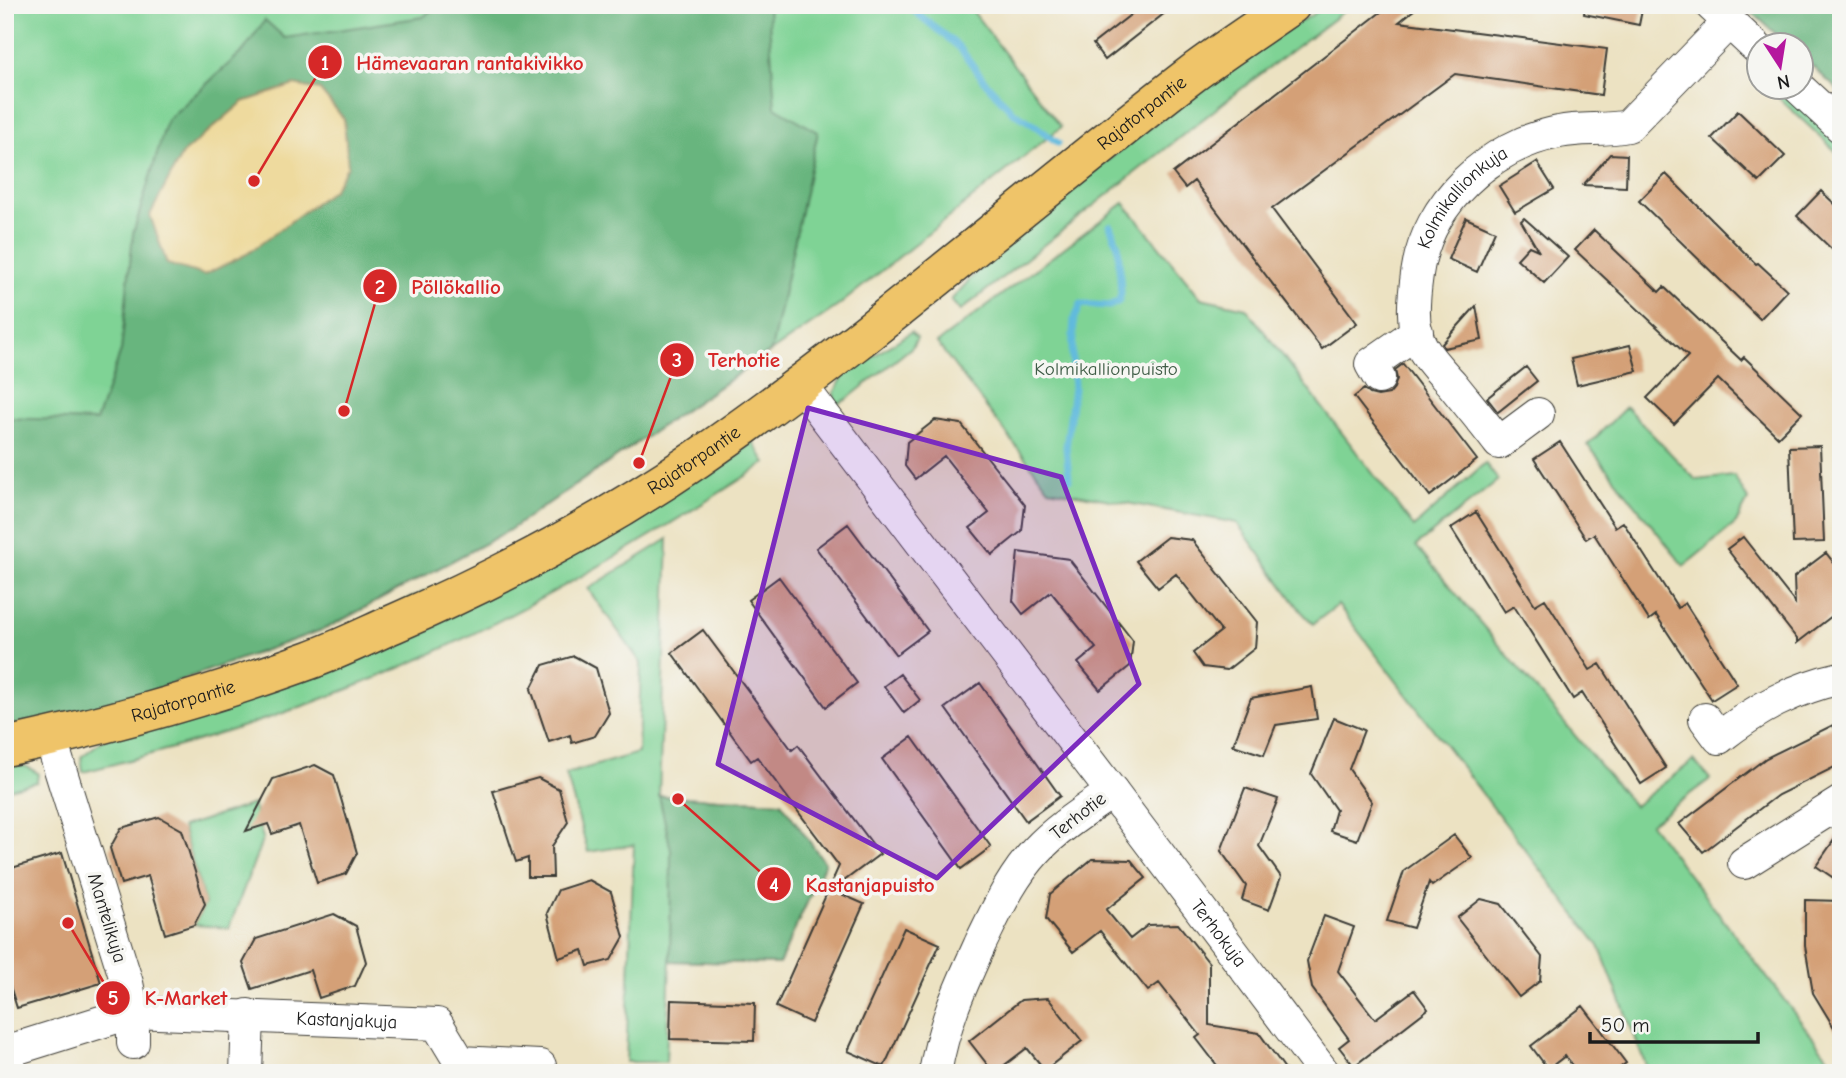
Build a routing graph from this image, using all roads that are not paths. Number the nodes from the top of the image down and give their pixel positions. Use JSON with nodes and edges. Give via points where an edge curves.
{"nodes":[{"id":1,"x":1291,"y":5,"type":"edge"},
{"id":2,"x":1720,"y":14,"type":"edge"},
{"id":3,"x":1744,"y":36,"type":"edge"},
{"id":4,"x":1814,"y":102,"type":"edge"},
{"id":5,"x":1841,"y":127,"type":"edge"},
{"id":6,"x":1417,"y":332,"type":"junction"},
{"id":7,"x":1379,"y":378,"type":"dead end"},
{"id":8,"x":800,"y":384,"type":"junction"},
{"id":9,"x":1538,"y":414,"type":"dead end"},
{"id":10,"x":1841,"y":678,"type":"edge"},
{"id":11,"x":1712,"y":729,"type":"dead end"},
{"id":12,"x":50,"y":737,"type":"junction"},
{"id":13,"x":5,"y":747,"type":"edge"},
{"id":14,"x":1112,"y":792,"type":"junction"},
{"id":15,"x":1841,"y":802,"type":"edge"},
{"id":16,"x":1744,"y":863,"type":"dead end"},
{"id":17,"x":133,"y":1012,"type":"junction"},
{"id":18,"x":248,"y":1015,"type":"junction"},
{"id":19,"x":133,"y":1043,"type":"dead end"},
{"id":20,"x":5,"y":1052,"type":"edge"},
{"id":21,"x":540,"y":1066,"type":"dead end"},
{"id":22,"x":246,"y":1073,"type":"edge"},
{"id":23,"x":935,"y":1073,"type":"edge"},
{"id":24,"x":1324,"y":1073,"type":"edge"}],
"edges":[{"from":1,"to":8,"type":"main road","name":"Rajatorpantie","via":[[1195,72]]},
{"from":2,"to":3,"type":"street"},
{"from":2,"to":6,"type":"street","name":"Kolmikallionkuja","via":[[1628,126],[1538,137],[1485,164],[1460,186],[1442,208],[1419,260]]},
{"from":4,"to":5,"type":"street"},
{"from":6,"to":7,"type":"street","via":[[1371,365]]},
{"from":6,"to":9,"type":"street","name":"Kolmikallionkuja","via":[[1421,346],[1499,443]]},
{"from":8,"to":12,"type":"main road","name":"Rajatorpantie","via":[[627,505],[434,606],[313,659]]},
{"from":8,"to":14,"type":"street","name":"Terhotie"},
{"from":10,"to":11,"type":"street","via":[[1818,683]]},
{"from":12,"to":13,"type":"main road","name":"Rajatorpantie"},
{"from":12,"to":17,"type":"street","name":"Mantelikuja"},
{"from":14,"to":23,"type":"street","name":"Terhotie","via":[[1062,827],[1014,877],[952,1004]]},
{"from":14,"to":24,"type":"street","name":"Terhokuja"},
{"from":15,"to":16,"type":"street"},
{"from":17,"to":18,"type":"street","name":"Kastanjakuja"},
{"from":17,"to":19,"type":"street","name":"Mantelikuja"},
{"from":17,"to":20,"type":"street"},
{"from":18,"to":21,"type":"street","name":"Kastanjakuja","via":[[438,1024],[460,1062]]},
{"from":18,"to":22,"type":"street"}]}
